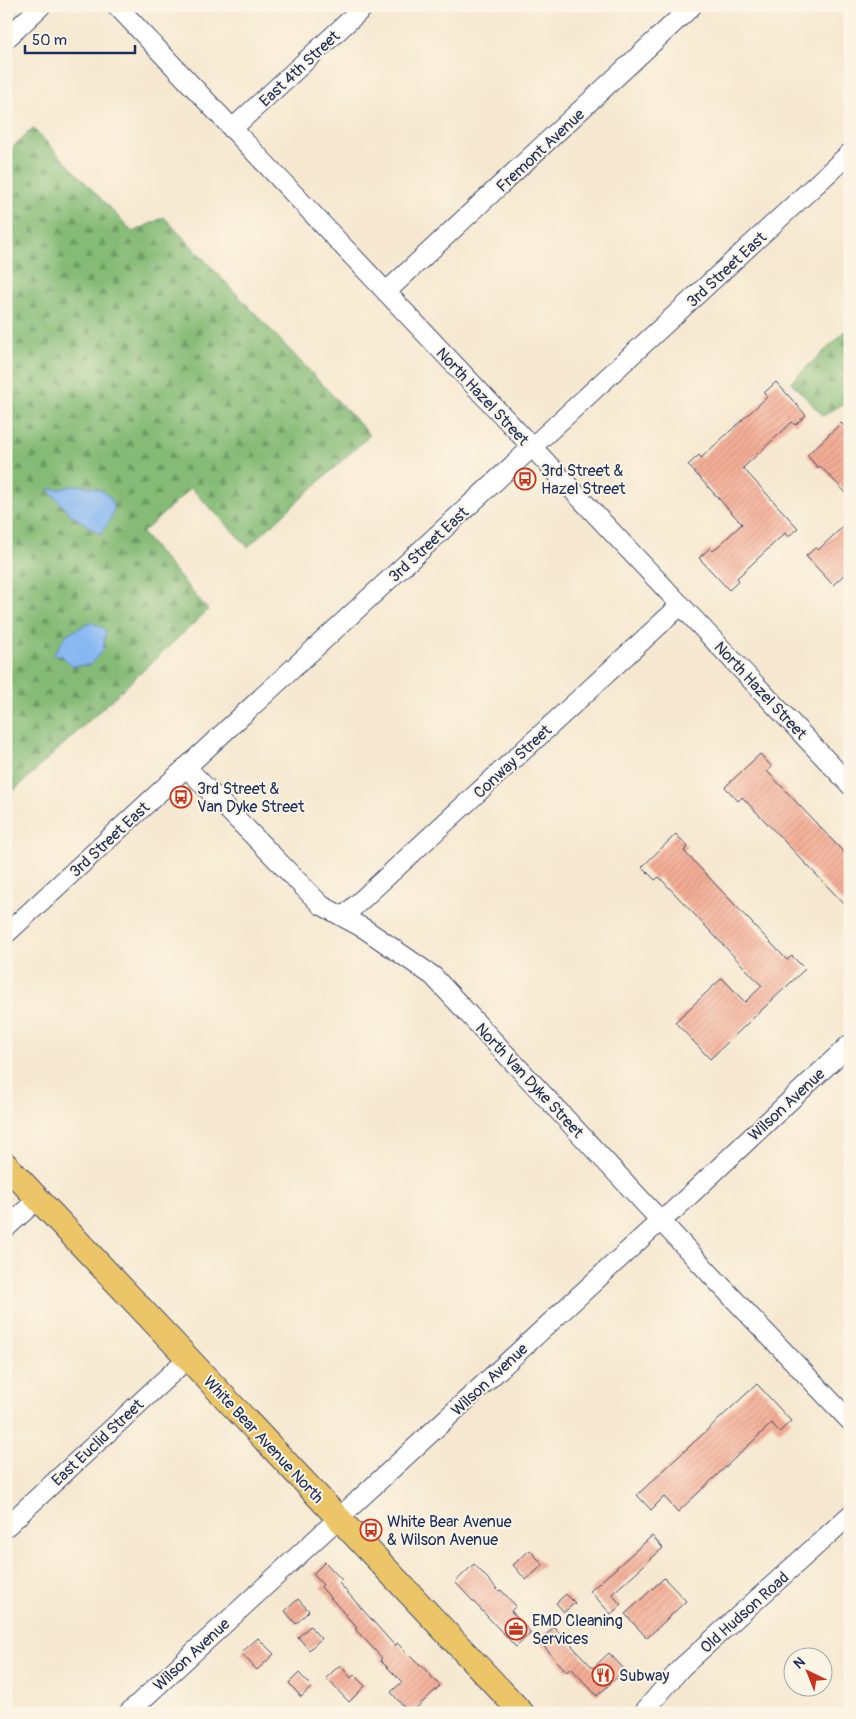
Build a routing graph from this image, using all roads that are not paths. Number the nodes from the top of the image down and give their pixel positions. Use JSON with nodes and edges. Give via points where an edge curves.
{"nodes":[{"id":1,"x":41,"y":6,"type":"edge"},
{"id":2,"x":117,"y":6,"type":"edge"},
{"id":3,"x":365,"y":6,"type":"edge"},
{"id":4,"x":692,"y":6,"type":"edge"},
{"id":5,"x":6,"y":39,"type":"edge"},
{"id":6,"x":232,"y":129,"type":"junction"},
{"id":7,"x":850,"y":153,"type":"edge"},
{"id":8,"x":386,"y":292,"type":"junction"},
{"id":9,"x":531,"y":448,"type":"junction"},
{"id":10,"x":681,"y":605,"type":"junction"},
{"id":11,"x":186,"y":767,"type":"junction"},
{"id":12,"x":850,"y":785,"type":"edge"},
{"id":13,"x":343,"y":917,"type":"junction"},
{"id":14,"x":6,"y":934,"type":"edge"},
{"id":15,"x":850,"y":1044,"type":"edge"},
{"id":16,"x":6,"y":1165,"type":"edge"},
{"id":17,"x":38,"y":1198,"type":"junction"},
{"id":18,"x":661,"y":1220,"type":"junction"},
{"id":19,"x":6,"y":1228,"type":"edge"},
{"id":20,"x":188,"y":1358,"type":"junction"},
{"id":21,"x":850,"y":1421,"type":"edge"},
{"id":22,"x":850,"y":1515,"type":"edge"},
{"id":23,"x":338,"y":1518,"type":"junction"},
{"id":24,"x":6,"y":1527,"type":"edge"},
{"id":25,"x":128,"y":1713,"type":"edge"},
{"id":26,"x":522,"y":1713,"type":"edge"},
{"id":27,"x":643,"y":1713,"type":"edge"}],
"edges":[{"from":1,"to":5,"type":"street"},
{"from":2,"to":6,"type":"street","name":"North Hazel Street"},
{"from":3,"to":6,"type":"street","name":"East 4th Street"},
{"from":4,"to":8,"type":"street","name":"Fremont Avenue"},
{"from":6,"to":8,"type":"street","name":"North Hazel Street"},
{"from":7,"to":9,"type":"street","name":"3rd Street East"},
{"from":8,"to":9,"type":"street","name":"North Hazel Street"},
{"from":9,"to":10,"type":"street","name":"North Hazel Street"},
{"from":9,"to":11,"type":"street","name":"3rd Street East"},
{"from":10,"to":12,"type":"street","name":"North Hazel Street"},
{"from":10,"to":13,"type":"street","name":"Conway Street"},
{"from":11,"to":13,"type":"street","name":"North Van Dyke Street","via":[[321,905]]},
{"from":11,"to":14,"type":"street","name":"3rd Street East"},
{"from":13,"to":18,"type":"street","name":"North Van Dyke Street","via":[[433,976]]},
{"from":15,"to":18,"type":"street","name":"Wilson Avenue"},
{"from":16,"to":17,"type":"main road","name":"White Bear Avenue North"},
{"from":17,"to":19,"type":"street"},
{"from":17,"to":20,"type":"main road","name":"White Bear Avenue North"},
{"from":18,"to":21,"type":"street","name":"North Van Dyke Street"},
{"from":18,"to":23,"type":"street","name":"Wilson Avenue"},
{"from":20,"to":23,"type":"main road","name":"White Bear Avenue North"},
{"from":20,"to":24,"type":"street","name":"East Euclid Street"},
{"from":22,"to":27,"type":"street","name":"Old Hudson Road","via":[[681,1668]]},
{"from":23,"to":25,"type":"street","name":"Wilson Avenue"},
{"from":23,"to":26,"type":"main road","name":"White Bear Avenue North"}]}
